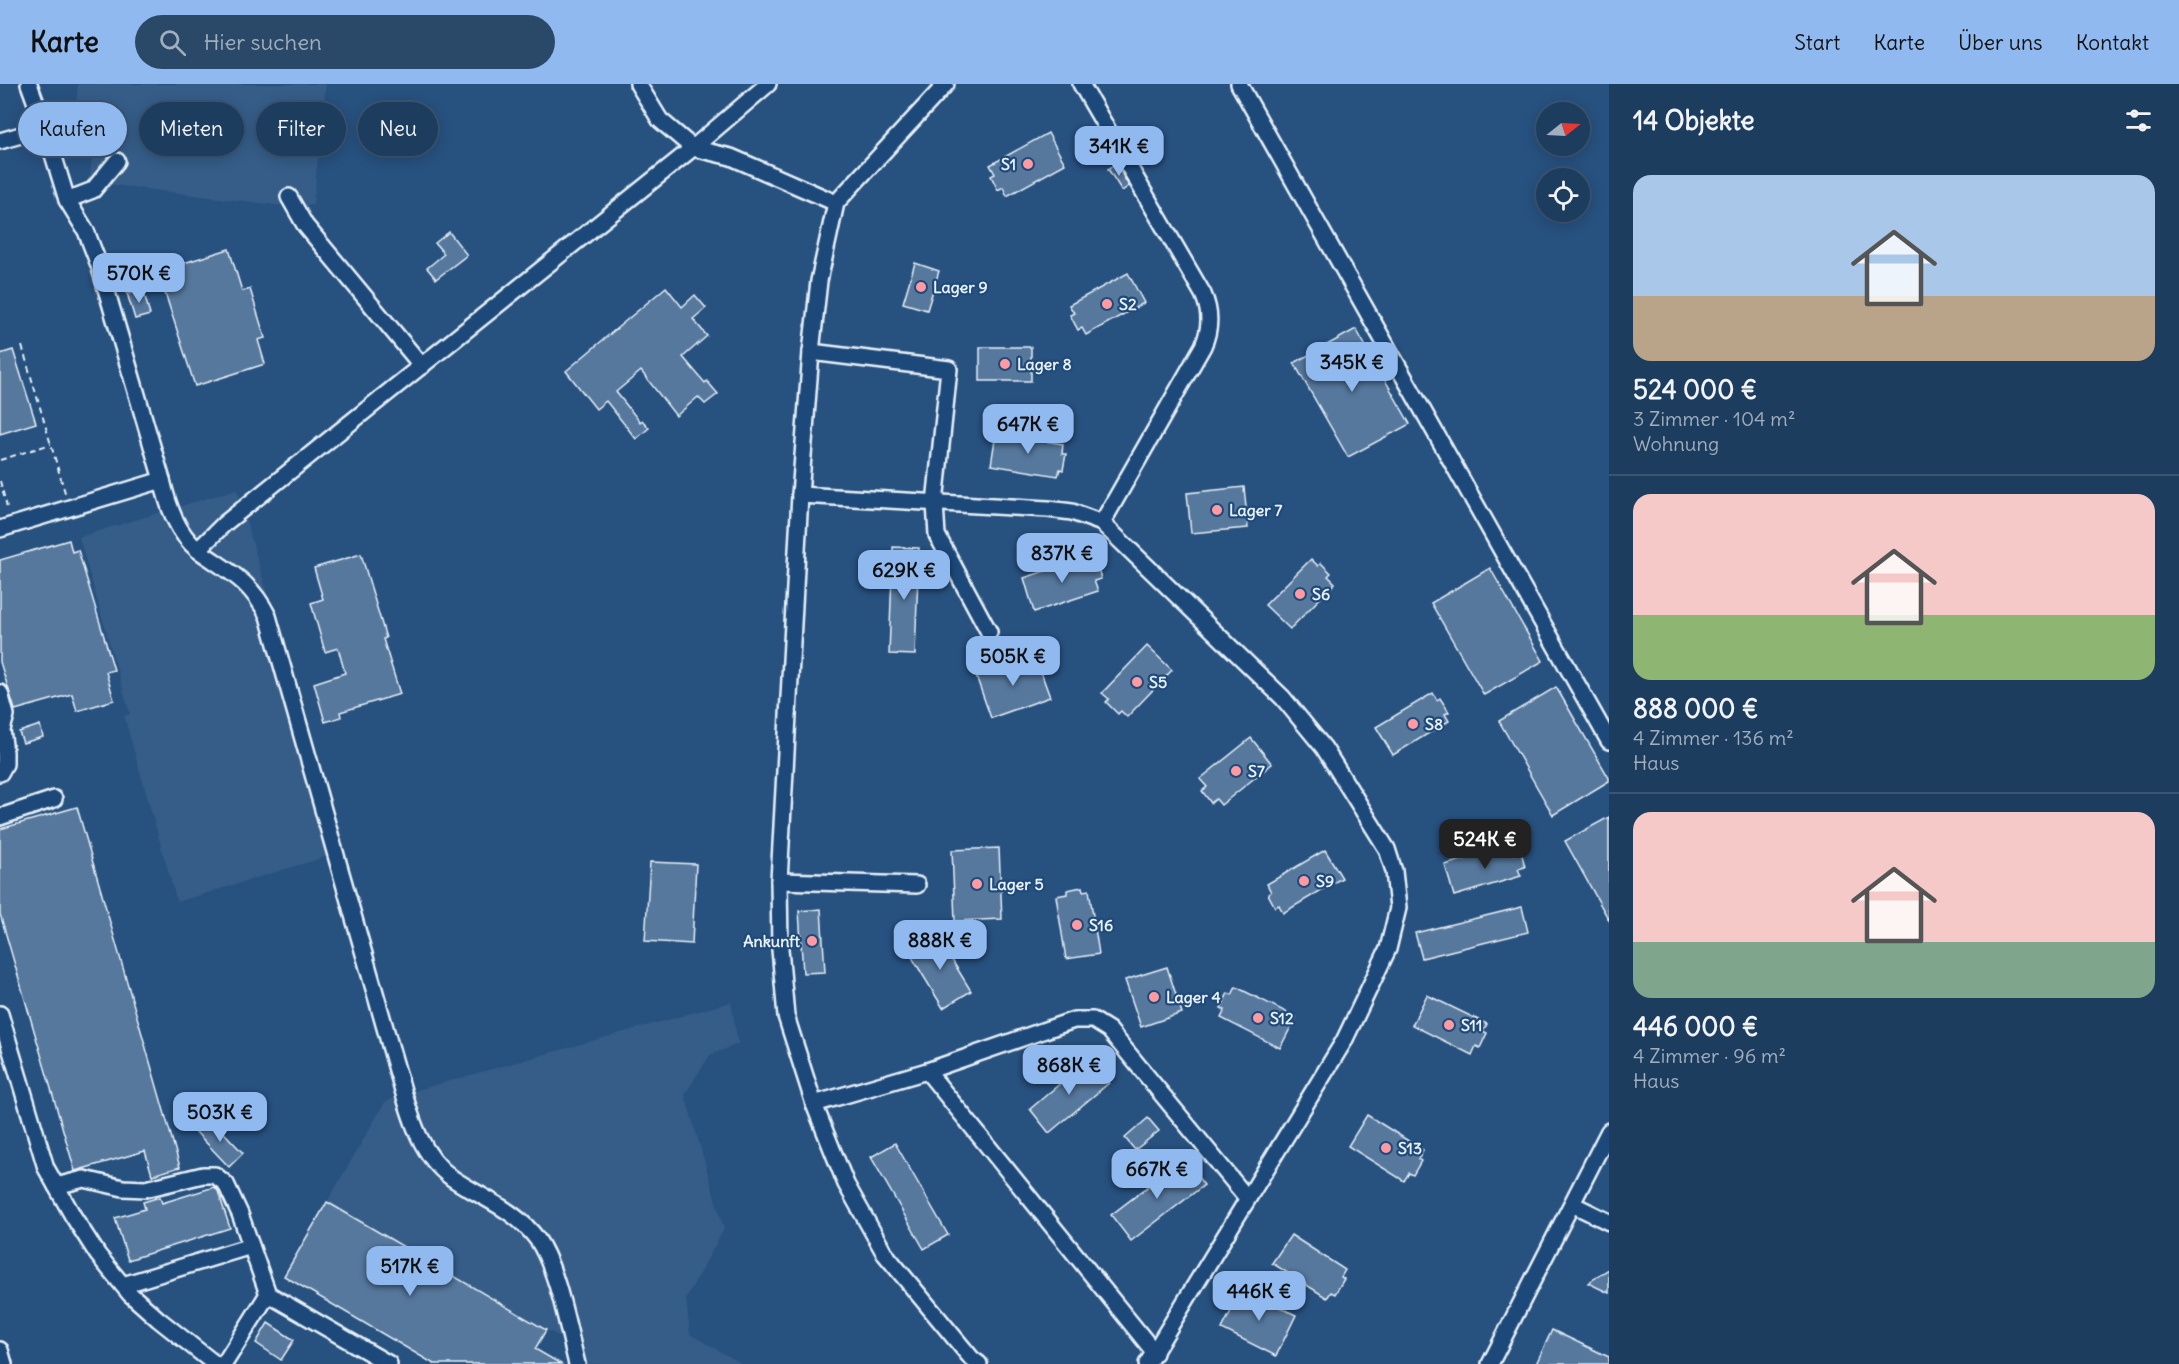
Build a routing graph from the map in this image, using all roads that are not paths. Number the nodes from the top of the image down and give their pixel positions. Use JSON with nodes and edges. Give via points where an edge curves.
{"nodes":[{"id":1,"x":29,"y":84,"type":"edge"},
{"id":2,"x":638,"y":84,"type":"edge"},
{"id":3,"x":768,"y":84,"type":"edge"},
{"id":4,"x":946,"y":84,"type":"edge"},
{"id":5,"x":1081,"y":84,"type":"edge"},
{"id":6,"x":1239,"y":84,"type":"edge"},
{"id":7,"x":36,"y":102,"type":"edge"},
{"id":8,"x":18,"y":136,"type":"edge"},
{"id":9,"x":0,"y":141,"type":"edge"},
{"id":10,"x":693,"y":148,"type":"junction"},
{"id":11,"x":54,"y":156,"type":"edge"},
{"id":12,"x":117,"y":161,"type":"dead end"},
{"id":13,"x":289,"y":198,"type":"dead end"},
{"id":14,"x":67,"y":200,"type":"junction"},
{"id":15,"x":836,"y":203,"type":"junction"},
{"id":16,"x":811,"y":352,"type":"junction"},
{"id":17,"x":422,"y":366,"type":"junction"},
{"id":18,"x":164,"y":487,"type":"junction"},
{"id":19,"x":800,"y":495,"type":"junction"},
{"id":20,"x":935,"y":504,"type":"junction"},
{"id":21,"x":1102,"y":523,"type":"junction"},
{"id":22,"x":6,"y":527,"type":"edge"},
{"id":23,"x":198,"y":550,"type":"junction"},
{"id":24,"x":989,"y":632,"type":"dead end"},
{"id":25,"x":0,"y":693,"type":"edge"},
{"id":26,"x":1609,"y":741,"type":"edge"},
{"id":27,"x":0,"y":773,"type":"edge"},
{"id":28,"x":54,"y":799,"type":"dead end"},
{"id":29,"x":0,"y":817,"type":"edge"},
{"id":30,"x":779,"y":880,"type":"junction"},
{"id":31,"x":917,"y":885,"type":"dead end"},
{"id":32,"x":0,"y":1014,"type":"edge"},
{"id":33,"x":927,"y":1071,"type":"junction"},
{"id":34,"x":814,"y":1104,"type":"junction"},
{"id":35,"x":1609,"y":1131,"type":"edge"},
{"id":36,"x":56,"y":1186,"type":"junction"},
{"id":37,"x":1247,"y":1198,"type":"junction"},
{"id":38,"x":1572,"y":1204,"type":"junction"},
{"id":39,"x":1609,"y":1222,"type":"edge"},
{"id":40,"x":251,"y":1246,"type":"junction"},
{"id":41,"x":123,"y":1285,"type":"junction"},
{"id":42,"x":267,"y":1294,"type":"junction"},
{"id":43,"x":0,"y":1350,"type":"edge"},
{"id":44,"x":1151,"y":1358,"type":"edge"},
{"id":45,"x":973,"y":1362,"type":"edge"},
{"id":46,"x":4,"y":1364,"type":"edge"},
{"id":47,"x":215,"y":1364,"type":"edge"},
{"id":48,"x":224,"y":1364,"type":"edge"},
{"id":49,"x":389,"y":1364,"type":"edge"},
{"id":50,"x":577,"y":1364,"type":"edge"},
{"id":51,"x":1490,"y":1364,"type":"edge"}],
"edges":[{"from":1,"to":7,"type":"street"},
{"from":2,"to":10,"type":"street","via":[[660,120]]},
{"from":3,"to":10,"type":"street"},
{"from":4,"to":15,"type":"street"},
{"from":5,"to":21,"type":"street","via":[[1203,294],[1210,316],[1203,346]]},
{"from":6,"to":26,"type":"street"},
{"from":8,"to":9,"type":"street"},
{"from":10,"to":15,"type":"street","via":[[731,157]]},
{"from":10,"to":17,"type":"street"},
{"from":11,"to":14,"type":"street"},
{"from":12,"to":14,"type":"street","via":[[93,190]]},
{"from":13,"to":17,"type":"street","via":[[305,225]]},
{"from":14,"to":18,"type":"street","via":[[86,231],[99,265]]},
{"from":15,"to":16,"type":"street","via":[[819,280]]},
{"from":16,"to":19,"type":"street"},
{"from":16,"to":20,"type":"street","via":[[949,369]]},
{"from":17,"to":23,"type":"street","via":[[224,524]]},
{"from":18,"to":22,"type":"street","via":[[69,507]]},
{"from":18,"to":23,"type":"street","via":[[177,524]]},
{"from":19,"to":20,"type":"street"},
{"from":19,"to":30,"type":"street"},
{"from":20,"to":21,"type":"street","via":[[1048,509],[1072,512]]},
{"from":20,"to":24,"type":"street","via":[[937,535]]},
{"from":21,"to":37,"type":"street","via":[[1283,698],[1324,748],[1387,849],[1394,871],[1398,908],[1388,949],[1344,1041]]},
{"from":23,"to":50,"type":"street","via":[[247,584],[268,616],[420,1140],[452,1177],[522,1221],[545,1251]]},
{"from":25,"to":27,"type":"street","via":[[6,715],[2,730],[5,764]]},
{"from":28,"to":29,"type":"street"},
{"from":30,"to":31,"type":"street"},
{"from":30,"to":34,"type":"street","via":[[786,1016]]},
{"from":32,"to":36,"type":"street","via":[[46,1168]]},
{"from":33,"to":34,"type":"street"},
{"from":33,"to":37,"type":"street","via":[[1074,1020],[1099,1022]]},
{"from":33,"to":44,"type":"street"},
{"from":34,"to":45,"type":"street","via":[[846,1184],[885,1254]]},
{"from":35,"to":38,"type":"street"},
{"from":36,"to":40,"type":"street","via":[[84,1179],[145,1189],[215,1175],[226,1184]]},
{"from":36,"to":41,"type":"street","via":[[98,1255]]},
{"from":37,"to":44,"type":"street"},
{"from":38,"to":39,"type":"street"},
{"from":38,"to":51,"type":"street"},
{"from":40,"to":41,"type":"street"},
{"from":40,"to":42,"type":"street"},
{"from":41,"to":47,"type":"street"},
{"from":42,"to":48,"type":"street"},
{"from":42,"to":49,"type":"street"},
{"from":43,"to":46,"type":"street"}]}
